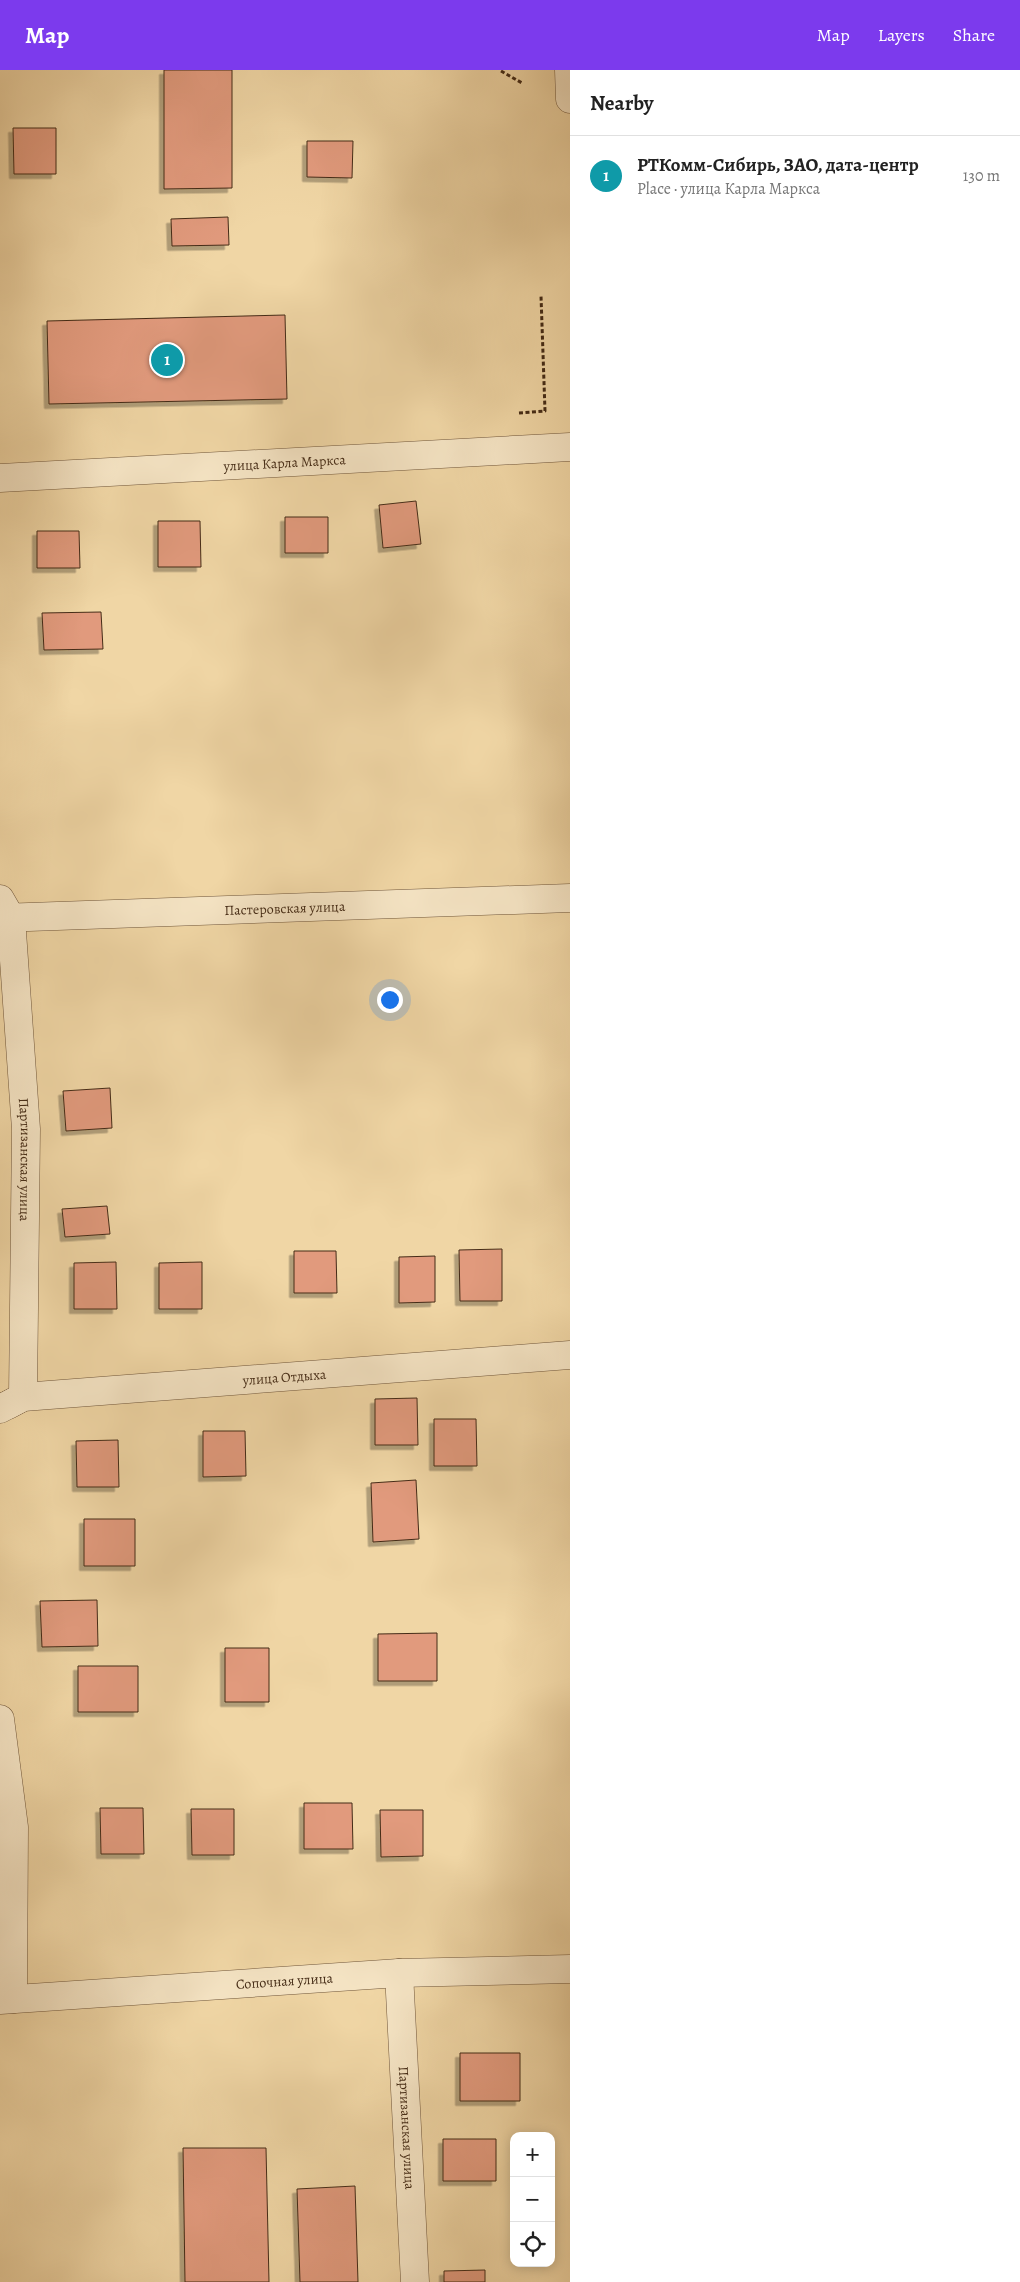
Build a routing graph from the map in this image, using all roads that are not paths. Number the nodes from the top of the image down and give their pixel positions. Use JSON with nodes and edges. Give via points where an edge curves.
{"nodes":[{"id":1,"x":569,"y":70,"type":"edge"},
{"id":2,"x":570,"y":99,"type":"edge"},
{"id":3,"x":570,"y":447,"type":"edge"},
{"id":4,"x":0,"y":478,"type":"edge"},
{"id":5,"x":570,"y":898,"type":"edge"},
{"id":6,"x":4,"y":912,"type":"edge"},
{"id":7,"x":570,"y":1355,"type":"edge"},
{"id":8,"x":12,"y":1403,"type":"edge"},
{"id":9,"x":0,"y":1719,"type":"edge"},
{"id":10,"x":570,"y":1969,"type":"edge"},
{"id":11,"x":399,"y":1973,"type":"junction"},
{"id":12,"x":7,"y":2000,"type":"edge"},
{"id":13,"x":415,"y":2282,"type":"edge"}],
"edges":[{"from":1,"to":2,"type":"street"},
{"from":3,"to":4,"type":"street","name":"улица Карла Маркса"},
{"from":5,"to":6,"type":"street","name":"Пастеровская улица"},
{"from":6,"to":8,"type":"street","name":"Партизанская улица","via":[[26,1129]]},
{"from":7,"to":8,"type":"street","name":"улица Отдыха"},
{"from":9,"to":12,"type":"street","via":[[14,1827]]},
{"from":10,"to":11,"type":"street","name":"Сопочная улица"},
{"from":11,"to":12,"type":"street","name":"Сопочная улица"},
{"from":11,"to":13,"type":"street","name":"Партизанская улица"}]}
